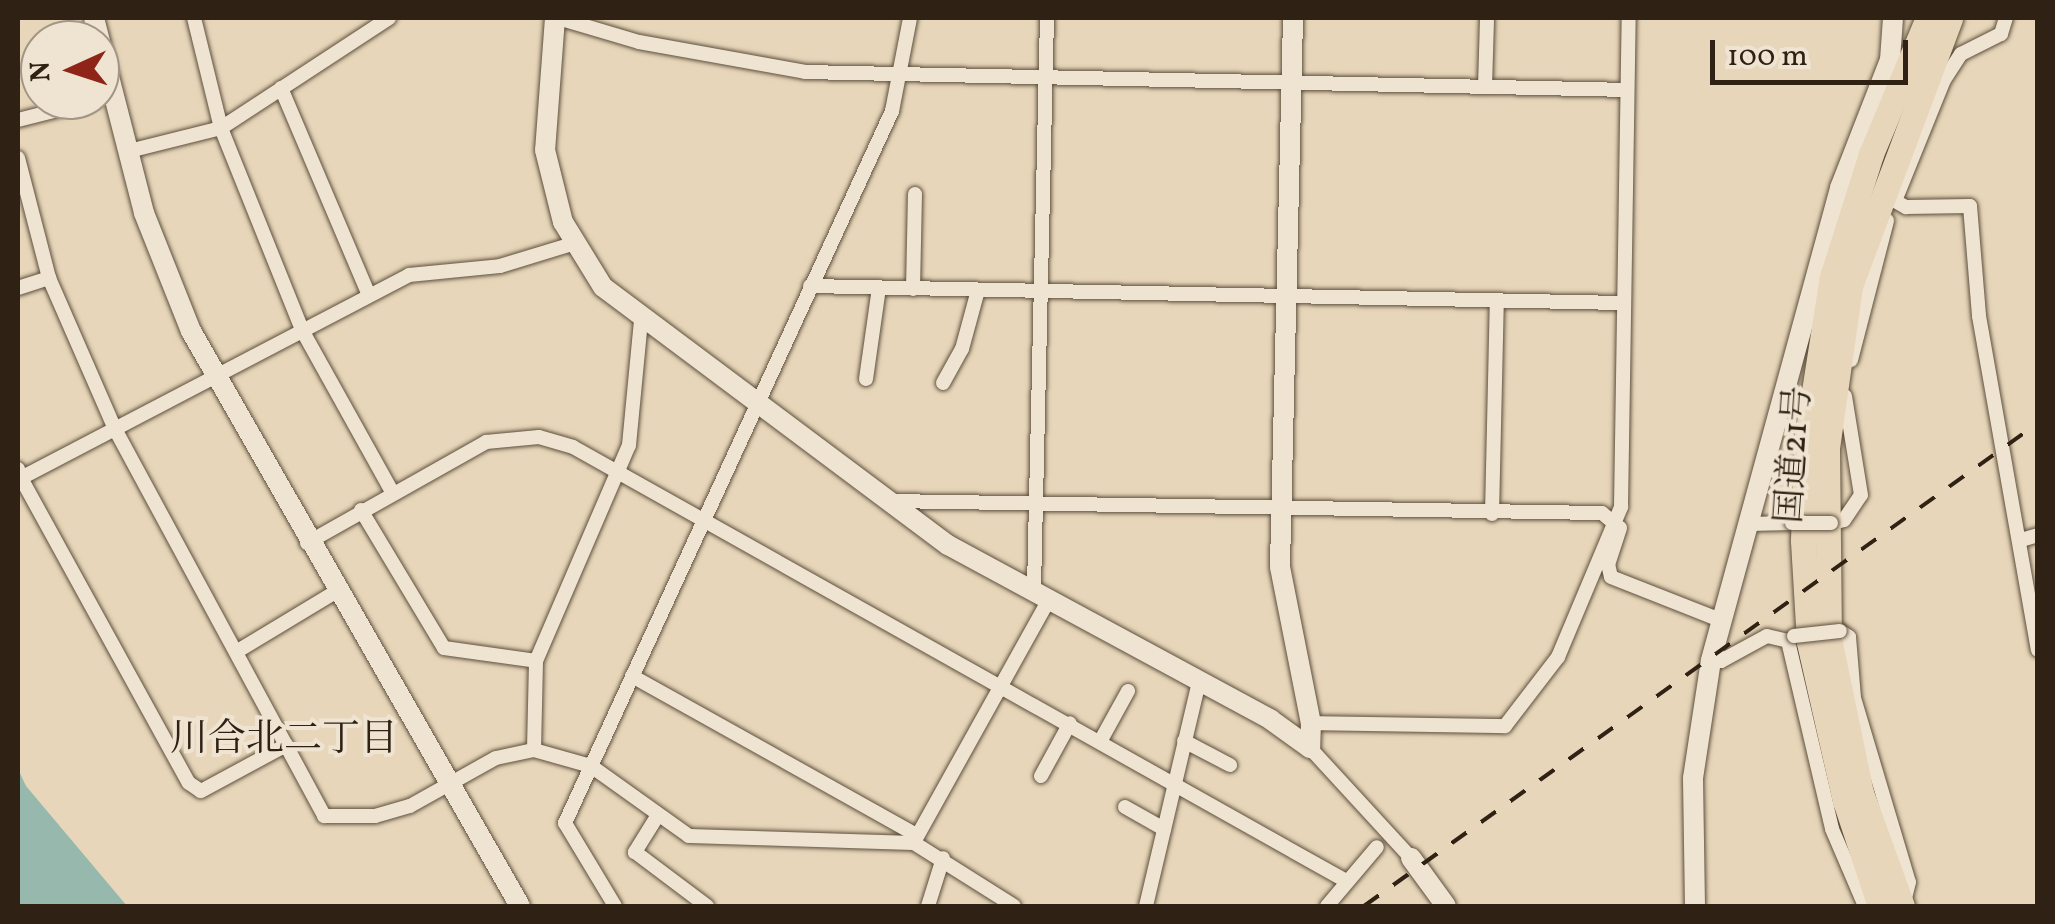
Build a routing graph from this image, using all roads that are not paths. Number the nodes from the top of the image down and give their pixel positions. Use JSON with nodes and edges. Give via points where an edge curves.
{"nodes":[{"id":1,"x":194,"y":18,"type":"edge"},
{"id":2,"x":388,"y":18,"type":"edge"},
{"id":3,"x":556,"y":18,"type":"edge"},
{"id":4,"x":910,"y":18,"type":"edge"},
{"id":5,"x":1047,"y":18,"type":"edge"},
{"id":6,"x":1294,"y":18,"type":"edge"},
{"id":7,"x":1487,"y":18,"type":"edge"},
{"id":8,"x":1629,"y":18,"type":"edge"},
{"id":9,"x":1892,"y":18,"type":"edge"},
{"id":10,"x":1928,"y":18,"type":"edge"},
{"id":11,"x":1950,"y":18,"type":"edge"},
{"id":12,"x":2006,"y":18,"type":"edge"},
{"id":13,"x":898,"y":74,"type":"junction"},
{"id":14,"x":1046,"y":78,"type":"junction"},
{"id":15,"x":1292,"y":82,"type":"junction"},
{"id":16,"x":1484,"y":87,"type":"junction"},
{"id":17,"x":282,"y":88,"type":"junction"},
{"id":18,"x":1628,"y":90,"type":"junction"},
{"id":19,"x":114,"y":120,"type":"edge"},
{"id":20,"x":221,"y":128,"type":"junction"},
{"id":21,"x":128,"y":151,"type":"junction"},
{"id":22,"x":18,"y":158,"type":"edge"},
{"id":23,"x":915,"y":194,"type":"dead end"},
{"id":24,"x":1894,"y":201,"type":"junction"},
{"id":25,"x":572,"y":244,"type":"junction"},
{"id":26,"x":49,"y":278,"type":"junction"},
{"id":27,"x":810,"y":286,"type":"junction"},
{"id":28,"x":18,"y":288,"type":"edge"},
{"id":29,"x":879,"y":288,"type":"junction"},
{"id":30,"x":913,"y":289,"type":"junction"},
{"id":31,"x":978,"y":290,"type":"junction"},
{"id":32,"x":1040,"y":291,"type":"junction"},
{"id":33,"x":368,"y":293,"type":"junction"},
{"id":34,"x":1289,"y":299,"type":"junction"},
{"id":35,"x":1497,"y":300,"type":"junction"},
{"id":36,"x":1624,"y":303,"type":"junction"},
{"id":37,"x":641,"y":321,"type":"junction"},
{"id":38,"x":302,"y":330,"type":"junction"},
{"id":39,"x":215,"y":378,"type":"junction"},
{"id":40,"x":866,"y":379,"type":"dead end"},
{"id":41,"x":943,"y":382,"type":"dead end"},
{"id":42,"x":758,"y":408,"type":"junction"},
{"id":43,"x":115,"y":429,"type":"junction"},
{"id":44,"x":618,"y":472,"type":"junction"},
{"id":45,"x":19,"y":473,"type":"edge"},
{"id":46,"x":392,"y":492,"type":"junction"},
{"id":47,"x":884,"y":501,"type":"junction"},
{"id":48,"x":1036,"y":501,"type":"junction"},
{"id":49,"x":1282,"y":508,"type":"junction"},
{"id":50,"x":362,"y":510,"type":"junction"},
{"id":51,"x":1492,"y":514,"type":"junction"},
{"id":52,"x":1614,"y":518,"type":"junction"},
{"id":53,"x":704,"y":519,"type":"junction"},
{"id":54,"x":1749,"y":524,"type":"junction"},
{"id":55,"x":2038,"y":535,"type":"edge"},
{"id":56,"x":2021,"y":540,"type":"junction"},
{"id":57,"x":307,"y":542,"type":"junction"},
{"id":58,"x":337,"y":592,"type":"junction"},
{"id":59,"x":1042,"y":594,"type":"junction"},
{"id":60,"x":2034,"y":599,"type":"edge"},
{"id":61,"x":1720,"y":620,"type":"junction"},
{"id":62,"x":2036,"y":631,"type":"edge"},
{"id":63,"x":1791,"y":639,"type":"junction"},
{"id":64,"x":2038,"y":650,"type":"edge"},
{"id":65,"x":236,"y":652,"type":"junction"},
{"id":66,"x":1710,"y":660,"type":"junction"},
{"id":67,"x":536,"y":661,"type":"junction"},
{"id":68,"x":632,"y":676,"type":"junction"},
{"id":69,"x":1199,"y":681,"type":"junction"},
{"id":70,"x":1001,"y":686,"type":"junction"},
{"id":71,"x":1128,"y":691,"type":"dead end"},
{"id":72,"x":1070,"y":723,"type":"junction"},
{"id":73,"x":1311,"y":723,"type":"junction"},
{"id":74,"x":1100,"y":740,"type":"junction"},
{"id":75,"x":1184,"y":741,"type":"junction"},
{"id":76,"x":286,"y":745,"type":"junction"},
{"id":77,"x":1310,"y":748,"type":"junction"},
{"id":78,"x":534,"y":750,"type":"junction"},
{"id":79,"x":1230,"y":765,"type":"dead end"},
{"id":80,"x":591,"y":766,"type":"junction"},
{"id":81,"x":1041,"y":776,"type":"dead end"},
{"id":82,"x":1175,"y":780,"type":"junction"},
{"id":83,"x":448,"y":785,"type":"junction"},
{"id":84,"x":1125,"y":807,"type":"dead end"},
{"id":85,"x":658,"y":814,"type":"junction"},
{"id":86,"x":1164,"y":829,"type":"junction"},
{"id":87,"x":915,"y":839,"type":"junction"},
{"id":88,"x":1377,"y":847,"type":"dead end"},
{"id":89,"x":943,"y":858,"type":"junction"},
{"id":90,"x":1411,"y":858,"type":"joint"},
{"id":91,"x":1346,"y":881,"type":"junction"},
{"id":92,"x":520,"y":906,"type":"edge"},
{"id":93,"x":615,"y":906,"type":"edge"},
{"id":94,"x":707,"y":906,"type":"edge"},
{"id":95,"x":928,"y":906,"type":"edge"},
{"id":96,"x":1014,"y":906,"type":"edge"},
{"id":97,"x":1146,"y":906,"type":"edge"},
{"id":98,"x":1327,"y":906,"type":"edge"},
{"id":99,"x":1446,"y":906,"type":"edge"},
{"id":100,"x":1696,"y":906,"type":"edge"},
{"id":101,"x":1864,"y":906,"type":"edge"},
{"id":102,"x":1880,"y":906,"type":"edge"},
{"id":103,"x":1902,"y":906,"type":"edge"}],
"edges":[{"from":1,"to":20,"type":"street"},
{"from":2,"to":17,"type":"street"},
{"from":3,"to":13,"type":"street","via":[[732,61],[805,72]]},
{"from":3,"to":25,"type":"street","via":[[545,150]]},
{"from":4,"to":13,"type":"street"},
{"from":5,"to":14,"type":"street"},
{"from":6,"to":15,"type":"street"},
{"from":7,"to":16,"type":"street"},
{"from":8,"to":18,"type":"street"},
{"from":9,"to":54,"type":"street","via":[[1890,60],[1840,188]]},
{"from":10,"to":102,"type":"highway","name":"国道21号","via":[[1871,154],[1832,277],[1806,436],[1802,540],[1809,642],[1844,802]]},
{"from":11,"to":103,"type":"highway","name":"国道21号","via":[[1850,286],[1827,448],[1828,638],[1862,793]]},
{"from":12,"to":24,"type":"street","via":[[2001,34],[1961,54],[1944,80]]},
{"from":13,"to":14,"type":"street"},
{"from":13,"to":27,"type":"street","via":[[892,111]]},
{"from":14,"to":15,"type":"street"},
{"from":14,"to":32,"type":"street"},
{"from":15,"to":16,"type":"street"},
{"from":15,"to":34,"type":"street"},
{"from":16,"to":18,"type":"street"},
{"from":17,"to":20,"type":"street"},
{"from":17,"to":33,"type":"street"},
{"from":18,"to":36,"type":"street"},
{"from":19,"to":21,"type":"street"},
{"from":20,"to":21,"type":"street"},
{"from":20,"to":38,"type":"street"},
{"from":21,"to":39,"type":"street","via":[[169,281]]},
{"from":22,"to":26,"type":"street"},
{"from":23,"to":30,"type":"street"},
{"from":24,"to":54,"type":"street","bridge":true,"via":[[1861,308],[1845,395],[1861,495],[1844,520]]},
{"from":24,"to":56,"type":"street","via":[[1906,207],[1970,206],[1979,316]]},
{"from":25,"to":33,"type":"street","via":[[500,266],[409,275]]},
{"from":25,"to":37,"type":"street","via":[[602,286]]},
{"from":26,"to":28,"type":"street"},
{"from":26,"to":43,"type":"street"},
{"from":27,"to":29,"type":"street"},
{"from":27,"to":42,"type":"street"},
{"from":29,"to":30,"type":"street"},
{"from":29,"to":40,"type":"street"},
{"from":30,"to":31,"type":"street"},
{"from":31,"to":32,"type":"street"},
{"from":31,"to":41,"type":"street","via":[[962,349]]},
{"from":32,"to":34,"type":"street"},
{"from":32,"to":48,"type":"street"},
{"from":33,"to":38,"type":"street"},
{"from":34,"to":35,"type":"street"},
{"from":34,"to":49,"type":"street"},
{"from":35,"to":36,"type":"street"},
{"from":35,"to":51,"type":"street"},
{"from":36,"to":52,"type":"street","via":[[1621,506]]},
{"from":37,"to":42,"type":"street"},
{"from":37,"to":44,"type":"street","via":[[629,444]]},
{"from":38,"to":39,"type":"street"},
{"from":38,"to":46,"type":"street"},
{"from":39,"to":43,"type":"street"},
{"from":39,"to":57,"type":"street"},
{"from":42,"to":47,"type":"street"},
{"from":42,"to":53,"type":"street"},
{"from":43,"to":45,"type":"street"},
{"from":43,"to":65,"type":"street"},
{"from":44,"to":46,"type":"street","via":[[574,446],[512,436],[463,451]]},
{"from":44,"to":53,"type":"street"},
{"from":44,"to":67,"type":"street"},
{"from":45,"to":76,"type":"street","via":[[188,783],[201,791]]},
{"from":46,"to":50,"type":"street"},
{"from":47,"to":48,"type":"street"},
{"from":47,"to":59,"type":"street"},
{"from":48,"to":49,"type":"street"},
{"from":48,"to":59,"type":"street"},
{"from":49,"to":51,"type":"street"},
{"from":49,"to":73,"type":"street","via":[[1287,625]]},
{"from":50,"to":57,"type":"street"},
{"from":50,"to":67,"type":"street","via":[[444,648]]},
{"from":51,"to":52,"type":"street"},
{"from":52,"to":61,"type":"street","via":[[1620,528],[1608,564],[1611,577]]},
{"from":52,"to":73,"type":"street","via":[[1558,657],[1505,726]]},
{"from":53,"to":68,"type":"street"},
{"from":53,"to":70,"type":"street"},
{"from":54,"to":61,"type":"street"},
{"from":55,"to":56,"type":"street"},
{"from":56,"to":60,"type":"street"},
{"from":57,"to":58,"type":"street"},
{"from":58,"to":65,"type":"street"},
{"from":58,"to":83,"type":"street"},
{"from":59,"to":69,"type":"street"},
{"from":59,"to":70,"type":"street"},
{"from":60,"to":62,"type":"street"},
{"from":61,"to":66,"type":"street"},
{"from":62,"to":64,"type":"street"},
{"from":63,"to":66,"type":"street","via":[[1767,636],[1721,661]]},
{"from":63,"to":101,"type":"street","via":[[1832,829]]},
{"from":63,"to":103,"type":"street","bridge":true,"via":[[1840,630],[1849,637],[1854,698],[1908,882]]},
{"from":65,"to":76,"type":"street"},
{"from":66,"to":100,"type":"street","via":[[1693,778]]},
{"from":67,"to":78,"type":"street"},
{"from":68,"to":80,"type":"street"},
{"from":68,"to":87,"type":"street"},
{"from":69,"to":75,"type":"street"},
{"from":69,"to":77,"type":"street"},
{"from":70,"to":72,"type":"street"},
{"from":70,"to":87,"type":"street"},
{"from":71,"to":74,"type":"street"},
{"from":72,"to":74,"type":"street"},
{"from":72,"to":81,"type":"street"},
{"from":73,"to":77,"type":"street"},
{"from":74,"to":82,"type":"street"},
{"from":75,"to":79,"type":"street"},
{"from":75,"to":82,"type":"street"},
{"from":76,"to":83,"type":"street","via":[[324,816],[376,816]]},
{"from":77,"to":90,"type":"street"},
{"from":78,"to":80,"type":"street"},
{"from":78,"to":83,"type":"street","via":[[496,758]]},
{"from":80,"to":85,"type":"street"},
{"from":80,"to":93,"type":"street","via":[[565,822]]},
{"from":82,"to":86,"type":"street"},
{"from":82,"to":91,"type":"street"},
{"from":83,"to":92,"type":"street"},
{"from":84,"to":86,"type":"street"},
{"from":85,"to":87,"type":"street","via":[[689,836]]},
{"from":85,"to":94,"type":"street","via":[[634,852]]},
{"from":86,"to":97,"type":"street"},
{"from":87,"to":89,"type":"street"},
{"from":88,"to":91,"type":"street"},
{"from":89,"to":95,"type":"street"},
{"from":89,"to":96,"type":"street"},
{"from":90,"to":99,"type":"street"},
{"from":91,"to":98,"type":"street"}]}
